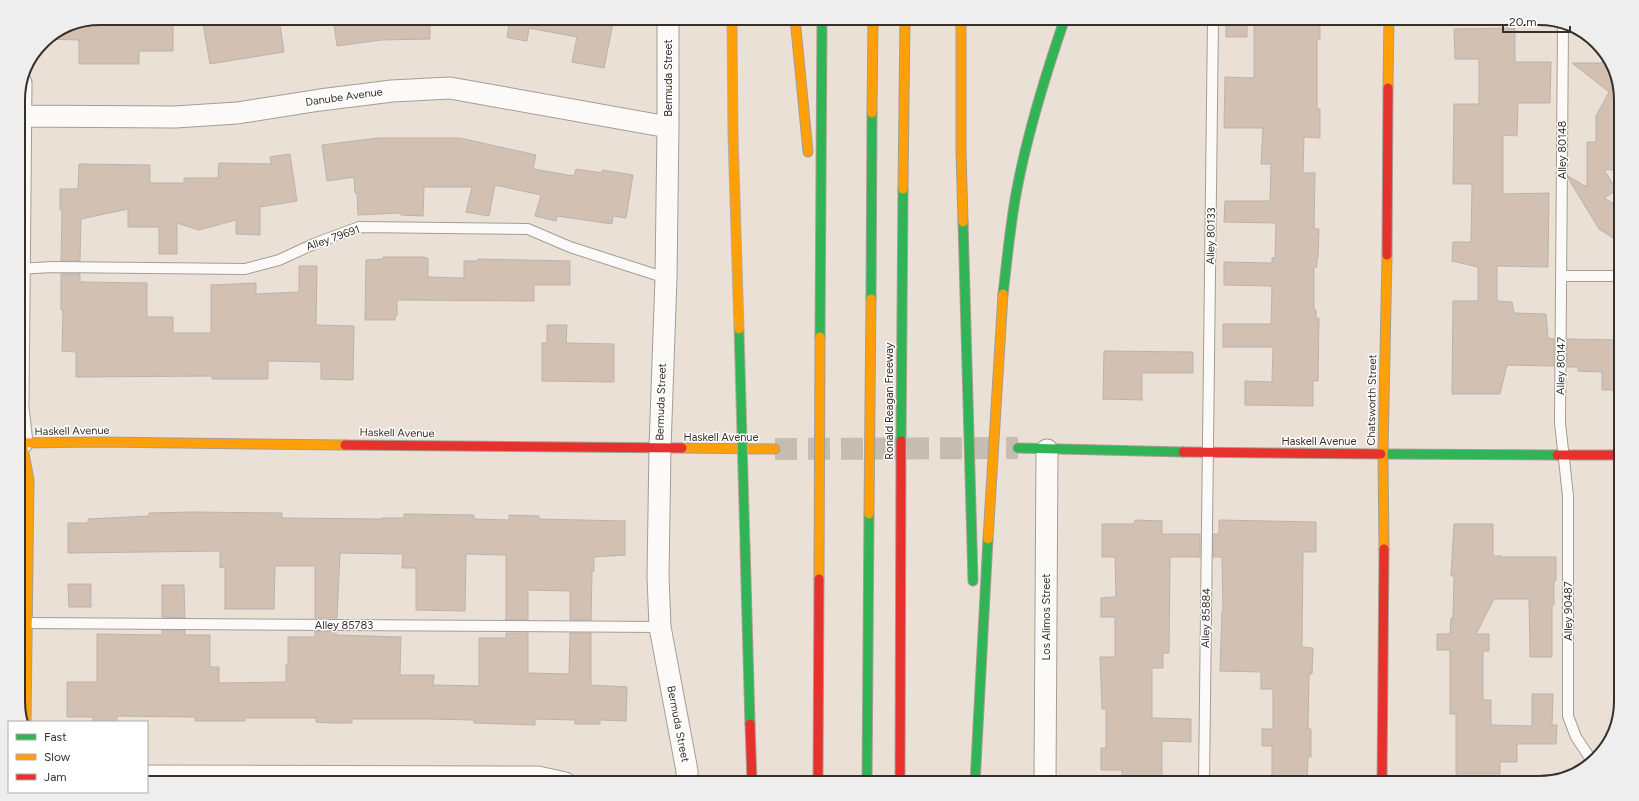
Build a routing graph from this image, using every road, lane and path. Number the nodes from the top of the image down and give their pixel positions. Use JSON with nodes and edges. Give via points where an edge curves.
{"nodes":[{"id":1,"x":668,"y":25,"type":"edge"},
{"id":2,"x":732,"y":25,"type":"edge"},
{"id":3,"x":796,"y":25,"type":"edge"},
{"id":4,"x":822,"y":25,"type":"edge"},
{"id":5,"x":873,"y":25,"type":"edge"},
{"id":6,"x":905,"y":25,"type":"edge"},
{"id":7,"x":961,"y":25,"type":"edge"},
{"id":8,"x":1063,"y":25,"type":"edge"},
{"id":9,"x":1213,"y":25,"type":"edge"},
{"id":10,"x":1389,"y":25,"type":"edge"},
{"id":11,"x":1563,"y":29,"type":"edge"},
{"id":12,"x":25,"y":116,"type":"edge"},
{"id":13,"x":668,"y":126,"type":"junction"},
{"id":14,"x":809,"y":161,"type":"dead end"},
{"id":15,"x":811,"y":185,"type":"dead end"},
{"id":16,"x":819,"y":265,"type":"junction"},
{"id":17,"x":25,"y":269,"type":"edge"},
{"id":18,"x":1562,"y":276,"type":"junction"},
{"id":19,"x":1614,"y":276,"type":"edge"},
{"id":20,"x":666,"y":278,"type":"junction"},
{"id":21,"x":25,"y":443,"type":"edge"},
{"id":22,"x":660,"y":448,"type":"junction"},
{"id":23,"x":1018,"y":448,"type":"tunnel mouth"},
{"id":24,"x":775,"y":449,"type":"tunnel mouth"},
{"id":25,"x":1047,"y":450,"type":"junction"},
{"id":26,"x":1208,"y":453,"type":"junction"},
{"id":27,"x":1383,"y":454,"type":"junction"},
{"id":28,"x":1563,"y":455,"type":"junction"},
{"id":29,"x":1614,"y":455,"type":"edge"},
{"id":30,"x":25,"y":464,"type":"edge"},
{"id":31,"x":25,"y":575,"type":"edge"},
{"id":32,"x":973,"y":587,"type":"dead end"},
{"id":33,"x":25,"y":623,"type":"edge"},
{"id":34,"x":974,"y":626,"type":"dead end"},
{"id":35,"x":660,"y":627,"type":"junction"},
{"id":36,"x":25,"y":689,"type":"edge"},
{"id":37,"x":26,"y":713,"type":"edge"},
{"id":38,"x":977,"y":753,"type":"junction"},
{"id":39,"x":1589,"y":756,"type":"edge"},
{"id":40,"x":687,"y":776,"type":"edge"},
{"id":41,"x":752,"y":776,"type":"edge"},
{"id":42,"x":818,"y":776,"type":"edge"},
{"id":43,"x":867,"y":776,"type":"edge"},
{"id":44,"x":900,"y":776,"type":"edge"},
{"id":45,"x":975,"y":776,"type":"edge"},
{"id":46,"x":1045,"y":776,"type":"edge"},
{"id":47,"x":1204,"y":776,"type":"edge"},
{"id":48,"x":1382,"y":776,"type":"edge"}],
"edges":[{"from":1,"to":13,"type":"street","name":"Bermuda Street"},
{"from":2,"to":41,"type":"main road","bridge":true},
{"from":3,"to":14,"type":"main road"},
{"from":4,"to":16,"type":"main road"},
{"from":5,"to":43,"type":"main road"},
{"from":6,"to":44,"type":"main road","name":"Ronald Reagan Freeway","via":[[900,356]]},
{"from":7,"to":32,"type":"main road","via":[[961,151]]},
{"from":8,"to":38,"type":"main road","via":[[1043,82],[1028,139],[1016,195],[1008,252],[1002,308]]},
{"from":9,"to":26,"type":"lane","name":"Alley 80133"},
{"from":10,"to":27,"type":"main road","name":"Chatsworth Street"},
{"from":11,"to":18,"type":"lane","name":"Alley 80148"},
{"from":12,"to":13,"type":"street","name":"Danube Avenue","via":[[175,117],[237,113],[392,90],[450,88]]},
{"from":13,"to":20,"type":"street","name":"Bermuda Street"},
{"from":15,"to":16,"type":"main road"},
{"from":16,"to":42,"type":"main road"},
{"from":17,"to":20,"type":"lane","name":"Alley 79691","via":[[245,269],[279,260],[316,242],[359,227],[528,229],[570,248]]},
{"from":18,"to":19,"type":"lane"},
{"from":18,"to":28,"type":"lane","name":"Alley 80147","via":[[1560,423]]},
{"from":20,"to":22,"type":"street","name":"Bermuda Street"},
{"from":21,"to":22,"type":"main road","name":"Haskell Avenue"},
{"from":22,"to":24,"type":"main road","name":"Haskell Avenue"},
{"from":22,"to":35,"type":"street","name":"Bermuda Street"},
{"from":23,"to":25,"type":"main road","name":"Haskell Avenue"},
{"from":25,"to":26,"type":"main road","name":"Haskell Avenue"},
{"from":25,"to":46,"type":"street","name":"Los Alimos Street"},
{"from":26,"to":27,"type":"main road","name":"Haskell Avenue"},
{"from":26,"to":47,"type":"lane","name":"Alley 85884"},
{"from":27,"to":28,"type":"main road","name":"Haskell Avenue"},
{"from":27,"to":48,"type":"main road","name":"Chatsworth Street"},
{"from":28,"to":29,"type":"main road","name":"Haskell Avenue"},
{"from":28,"to":39,"type":"lane","name":"Alley 90487","via":[[1568,496],[1568,716],[1576,737]]},
{"from":30,"to":31,"type":"main road","via":[[29,480]]},
{"from":33,"to":35,"type":"lane","name":"Alley 85783"},
{"from":34,"to":38,"type":"main road"},
{"from":35,"to":40,"type":"street","name":"Bermuda Street"},
{"from":36,"to":37,"type":"main road"},
{"from":38,"to":45,"type":"main road"}]}
